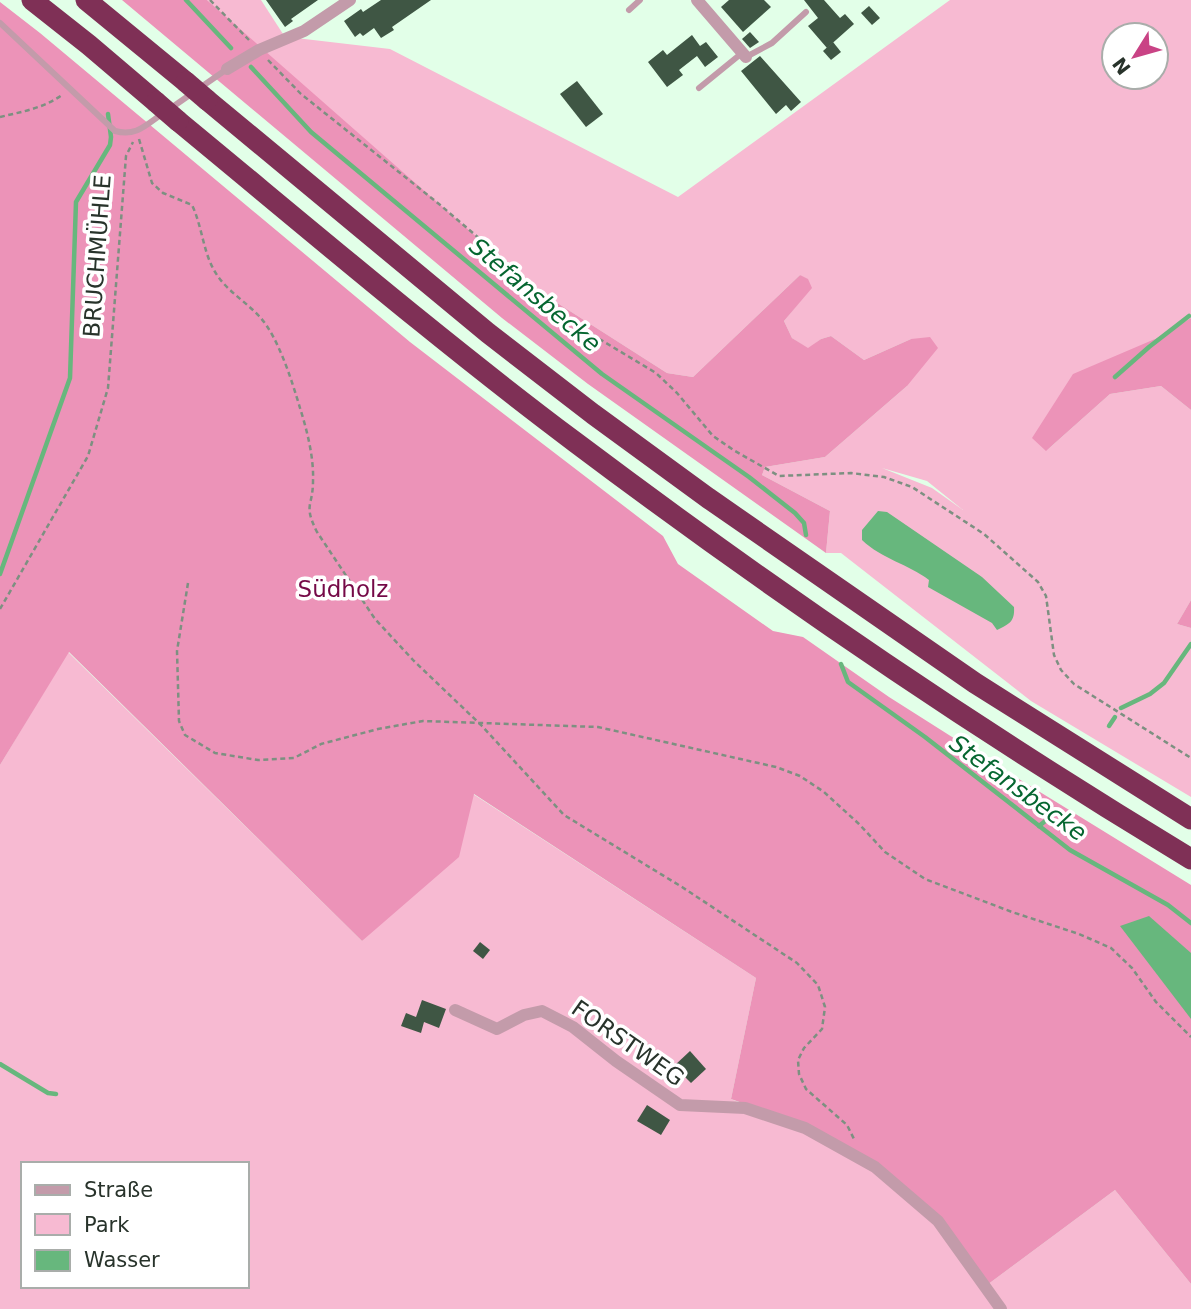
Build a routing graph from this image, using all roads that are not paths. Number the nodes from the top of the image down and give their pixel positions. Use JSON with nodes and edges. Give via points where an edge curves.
{"nodes":[{"id":1,"x":32,"y":0,"type":"edge"},
{"id":2,"x":86,"y":0,"type":"edge"},
{"id":3,"x":350,"y":0,"type":"edge"},
{"id":4,"x":640,"y":0,"type":"edge"},
{"id":5,"x":697,"y":0,"type":"edge"},
{"id":6,"x":629,"y":10,"type":"dead end"},
{"id":7,"x":806,"y":12,"type":"dead end"},
{"id":8,"x":0,"y":23,"type":"edge"},
{"id":9,"x":744,"y":55,"type":"junction"},
{"id":10,"x":227,"y":69,"type":"joint"},
{"id":11,"x":699,"y":88,"type":"dead end"},
{"id":12,"x":1191,"y":819,"type":"edge"},
{"id":13,"x":1191,"y":859,"type":"edge"},
{"id":14,"x":455,"y":1010,"type":"dead end"},
{"id":15,"x":1001,"y":1309,"type":"edge"}],
"edges":[{"from":1,"to":13,"type":"highway","bridge":true,"via":[[488,374],[686,524],[848,638]]},
{"from":2,"to":12,"type":"highway","bridge":true,"via":[[488,333],[656,460],[975,683]]},
{"from":3,"to":10,"type":"street","via":[[304,30]]},
{"from":4,"to":6,"type":"lane"},
{"from":5,"to":9,"type":"street"},
{"from":7,"to":9,"type":"lane","via":[[772,43]]},
{"from":8,"to":10,"type":"lane","via":[[115,131],[125,134],[137,132]]},
{"from":9,"to":11,"type":"lane"},
{"from":14,"to":15,"type":"street","name":"FORSTWEG","via":[[497,1029],[542,1011],[573,1027],[680,1105],[745,1108],[804,1128],[860,1158],[939,1221]]}]}
